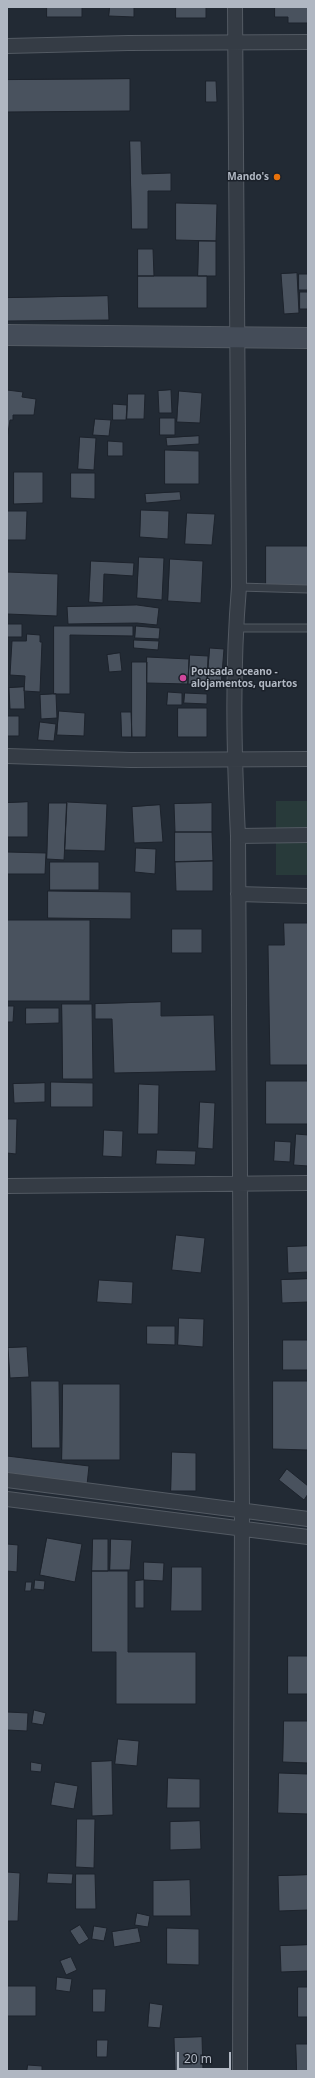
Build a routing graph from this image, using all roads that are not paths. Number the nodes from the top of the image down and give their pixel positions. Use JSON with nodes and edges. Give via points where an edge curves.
{"nodes":[{"id":1,"x":235,"y":7,"type":"edge"},
{"id":2,"x":308,"y":42,"type":"edge"},
{"id":3,"x":235,"y":43,"type":"junction"},
{"id":4,"x":7,"y":46,"type":"edge"},
{"id":5,"x":7,"y":335,"type":"edge"},
{"id":6,"x":238,"y":338,"type":"junction"},
{"id":7,"x":308,"y":338,"type":"edge"},
{"id":8,"x":239,"y":587,"type":"junction"},
{"id":9,"x":308,"y":589,"type":"edge"},
{"id":10,"x":236,"y":628,"type":"junction"},
{"id":11,"x":308,"y":628,"type":"edge"},
{"id":12,"x":7,"y":756,"type":"edge"},
{"id":13,"x":234,"y":758,"type":"junction"},
{"id":14,"x":308,"y":759,"type":"edge"},
{"id":15,"x":308,"y":835,"type":"edge"},
{"id":16,"x":238,"y":836,"type":"junction"},
{"id":17,"x":238,"y":894,"type":"junction"},
{"id":18,"x":308,"y":896,"type":"edge"},
{"id":19,"x":239,"y":1182,"type":"junction"},
{"id":20,"x":308,"y":1183,"type":"edge"},
{"id":21,"x":7,"y":1186,"type":"edge"},
{"id":22,"x":7,"y":1480,"type":"edge"},
{"id":23,"x":7,"y":1500,"type":"edge"},
{"id":24,"x":242,"y":1511,"type":"junction"},
{"id":25,"x":308,"y":1519,"type":"edge"},
{"id":26,"x":241,"y":1530,"type":"junction"},
{"id":27,"x":308,"y":1537,"type":"edge"},
{"id":28,"x":240,"y":2071,"type":"edge"}],
"edges":[{"from":1,"to":3,"type":"street"},
{"from":2,"to":3,"type":"street"},
{"from":3,"to":4,"type":"street"},
{"from":3,"to":6,"type":"street"},
{"from":5,"to":6,"type":"main road"},
{"from":6,"to":7,"type":"main road"},
{"from":6,"to":8,"type":"street"},
{"from":8,"to":9,"type":"lane"},
{"from":8,"to":10,"type":"street"},
{"from":10,"to":11,"type":"lane"},
{"from":10,"to":13,"type":"street"},
{"from":12,"to":13,"type":"street","via":[[131,760]]},
{"from":13,"to":14,"type":"street"},
{"from":13,"to":16,"type":"street"},
{"from":15,"to":16,"type":"street"},
{"from":16,"to":17,"type":"street"},
{"from":17,"to":18,"type":"street"},
{"from":17,"to":19,"type":"street"},
{"from":19,"to":20,"type":"street"},
{"from":19,"to":21,"type":"street"},
{"from":19,"to":24,"type":"street"},
{"from":22,"to":24,"type":"street"},
{"from":23,"to":26,"type":"street"},
{"from":24,"to":25,"type":"street"},
{"from":24,"to":26,"type":"street"},
{"from":26,"to":27,"type":"street"},
{"from":26,"to":28,"type":"street"}]}
